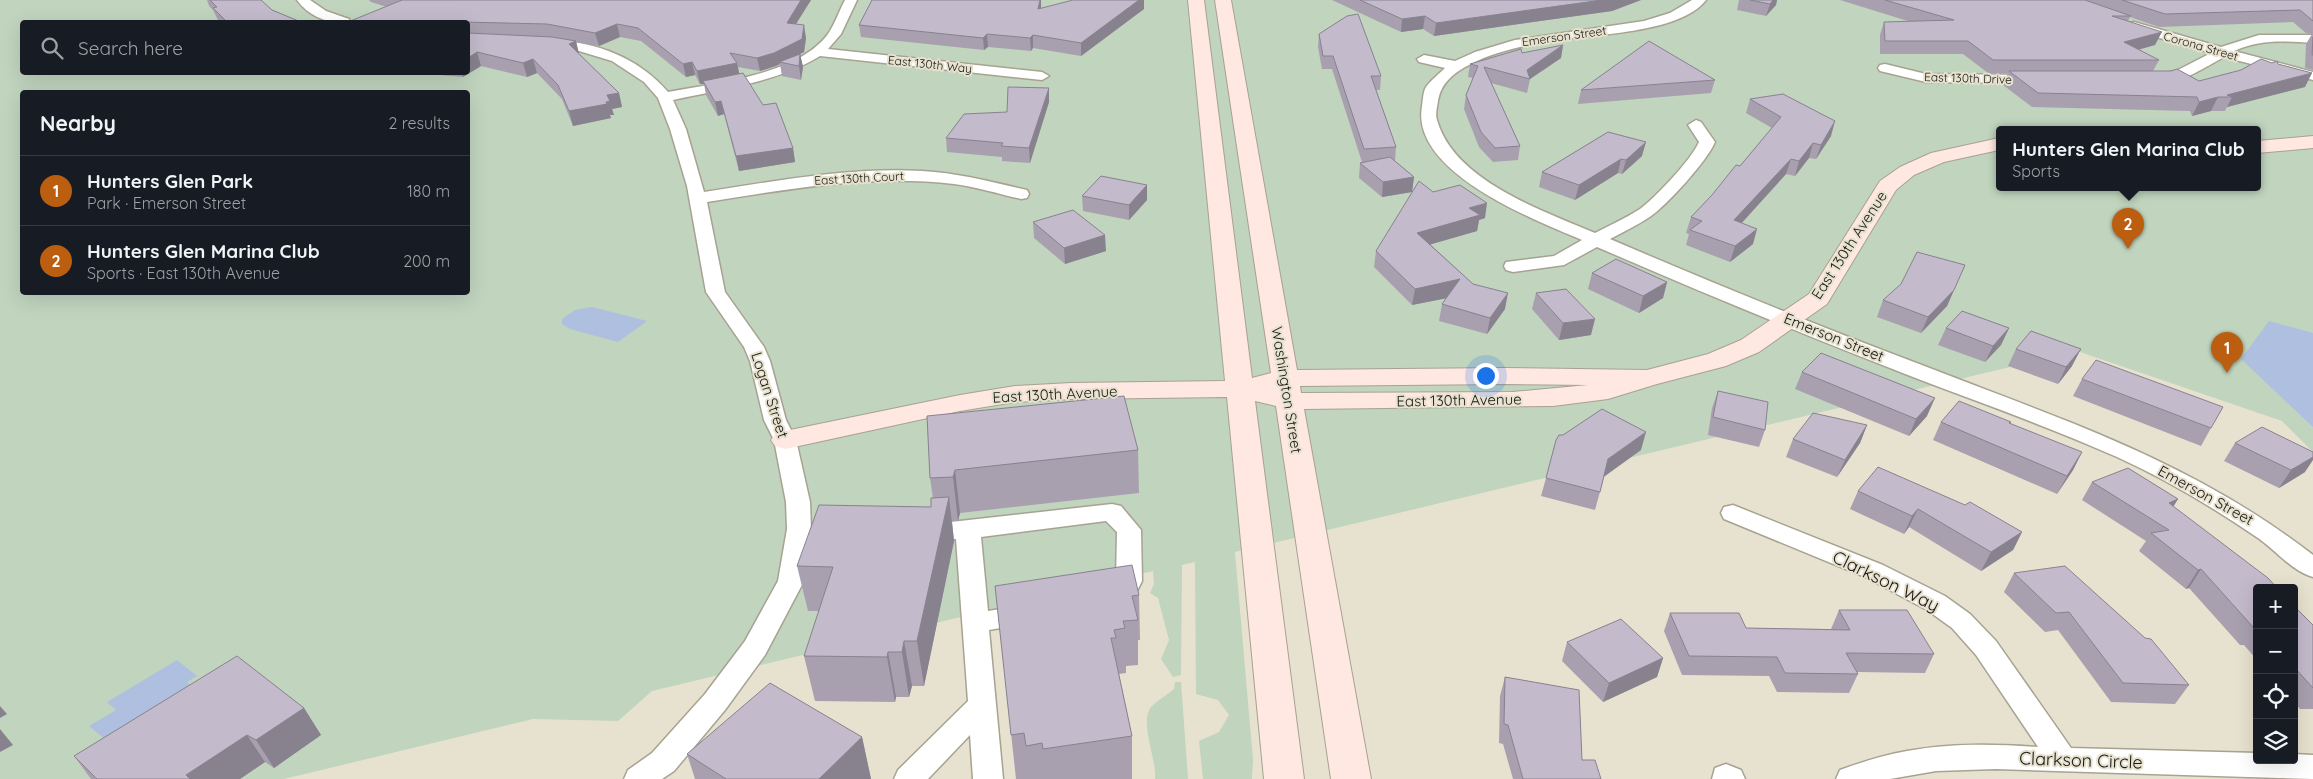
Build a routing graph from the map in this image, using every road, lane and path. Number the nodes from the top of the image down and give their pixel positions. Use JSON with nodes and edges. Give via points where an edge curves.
{"nodes":[{"id":1,"x":303,"y":0,"type":"edge"},
{"id":2,"x":851,"y":0,"type":"edge"},
{"id":3,"x":1196,"y":0,"type":"edge"},
{"id":4,"x":1223,"y":0,"type":"edge"},
{"id":5,"x":1700,"y":0,"type":"edge"},
{"id":6,"x":339,"y":20,"type":"edge"},
{"id":7,"x":2118,"y":20,"type":"edge"},
{"id":8,"x":2313,"y":39,"type":"edge"},
{"id":9,"x":526,"y":43,"type":"edge"},
{"id":10,"x":818,"y":52,"type":"junction"},
{"id":11,"x":2222,"y":52,"type":"junction"},
{"id":12,"x":1424,"y":59,"type":"dead end"},
{"id":13,"x":1457,"y":66,"type":"junction"},
{"id":14,"x":1885,"y":68,"type":"dead end"},
{"id":15,"x":1042,"y":76,"type":"dead end"},
{"id":16,"x":2313,"y":76,"type":"edge"},
{"id":17,"x":2051,"y":79,"type":"edge"},
{"id":18,"x":2147,"y":79,"type":"edge"},
{"id":19,"x":665,"y":97,"type":"junction"},
{"id":20,"x":1696,"y":125,"type":"dead end"},
{"id":21,"x":2313,"y":142,"type":"edge"},
{"id":22,"x":1996,"y":145,"type":"edge"},
{"id":23,"x":2261,"y":147,"type":"edge"},
{"id":24,"x":1021,"y":194,"type":"dead end"},
{"id":25,"x":697,"y":198,"type":"junction"},
{"id":26,"x":1599,"y":240,"type":"junction"},
{"id":27,"x":1513,"y":266,"type":"dead end"},
{"id":28,"x":1790,"y":320,"type":"junction"},
{"id":29,"x":1240,"y":389,"type":"junction"},
{"id":30,"x":1286,"y":390,"type":"junction"},
{"id":31,"x":785,"y":440,"type":"junction"},
{"id":32,"x":1733,"y":513,"type":"dead end"},
{"id":33,"x":968,"y":530,"type":"junction"},
{"id":34,"x":904,"y":532,"type":"edge"},
{"id":35,"x":2313,"y":568,"type":"edge"},
{"id":36,"x":1100,"y":604,"type":"edge"},
{"id":37,"x":1053,"y":611,"type":"edge"},
{"id":38,"x":976,"y":622,"type":"junction"},
{"id":39,"x":983,"y":703,"type":"junction"},
{"id":40,"x":2063,"y":760,"type":"junction"},
{"id":41,"x":2313,"y":767,"type":"edge"},
{"id":42,"x":639,"y":779,"type":"edge"},
{"id":43,"x":909,"y":779,"type":"edge"},
{"id":44,"x":988,"y":779,"type":"edge"},
{"id":45,"x":1284,"y":779,"type":"edge"},
{"id":46,"x":1351,"y":779,"type":"edge"},
{"id":47,"x":1851,"y":779,"type":"edge"}],
"edges":[{"from":1,"to":6,"type":"street","via":[[320,13]]},
{"from":2,"to":10,"type":"street","via":[[833,37]]},
{"from":3,"to":29,"type":"main road"},
{"from":4,"to":30,"type":"main road","name":"Washington Street"},
{"from":5,"to":13,"type":"street","name":"Emerson Street","via":[[1687,9],[1647,24],[1526,41],[1492,50]]},
{"from":7,"to":11,"type":"street","name":"Corona Street"},
{"from":8,"to":11,"type":"street","via":[[2262,38]]},
{"from":9,"to":19,"type":"street","name":"Logan Street","via":[[580,47],[617,58],[649,80]]},
{"from":10,"to":15,"type":"street","name":"East 130th Way"},
{"from":10,"to":19,"type":"street","via":[[764,75]]},
{"from":11,"to":16,"type":"street","name":"Corona Street"},
{"from":11,"to":18,"type":"street","via":[[2183,74]]},
{"from":12,"to":13,"type":"street"},
{"from":13,"to":26,"type":"street","name":"Emerson Street","via":[[1436,86],[1428,109],[1430,126],[1441,150],[1503,197]]},
{"from":14,"to":17,"type":"street","name":"East 130th Drive","via":[[1926,78]]},
{"from":19,"to":25,"type":"street","name":"Logan Street","via":[[678,129]]},
{"from":20,"to":26,"type":"street","via":[[1707,142],[1683,175],[1646,212]]},
{"from":21,"to":23,"type":"main road"},
{"from":22,"to":28,"type":"main road","name":"East 130th Avenue","via":[[1921,163],[1888,186],[1818,299]]},
{"from":24,"to":25,"type":"street","name":"East 130th Court","via":[[955,179],[880,175],[827,178]]},
{"from":25,"to":31,"type":"street","name":"Logan Street","via":[[716,292],[754,347],[775,420]]},
{"from":26,"to":27,"type":"street","via":[[1558,261]]},
{"from":26,"to":28,"type":"street","name":"Emerson Street"},
{"from":28,"to":30,"type":"main road","name":"East 130th Avenue","via":[[1750,346],[1717,360],[1608,391],[1512,400]]},
{"from":28,"to":35,"type":"street","name":"Emerson Street","via":[[2112,447],[2179,477],[2264,528]]},
{"from":29,"to":30,"type":"main road","name":"East 130th Avenue"},
{"from":29,"to":31,"type":"main road","name":"East 130th Avenue","via":[[1015,394]]},
{"from":29,"to":45,"type":"main road"},
{"from":30,"to":46,"type":"main road","name":"Washington Street"},
{"from":31,"to":42,"type":"street","name":"Logan Street","via":[[798,502],[809,529],[791,581],[755,648],[715,702],[663,762]]},
{"from":32,"to":40,"type":"street","name":"Clarkson Way","via":[[1874,571],[1943,607],[1986,648]]},
{"from":33,"to":34,"type":"street"},
{"from":33,"to":36,"type":"street","via":[[1112,512],[1129,530],[1129,581],[1120,601]]},
{"from":33,"to":38,"type":"street"},
{"from":37,"to":38,"type":"street"},
{"from":38,"to":39,"type":"street"},
{"from":39,"to":43,"type":"street"},
{"from":39,"to":44,"type":"street"},
{"from":40,"to":41,"type":"street","name":"Clarkson Circle"},
{"from":40,"to":47,"type":"street","name":"Clarkson Circle","via":[[1929,759],[1892,765]]}]}
